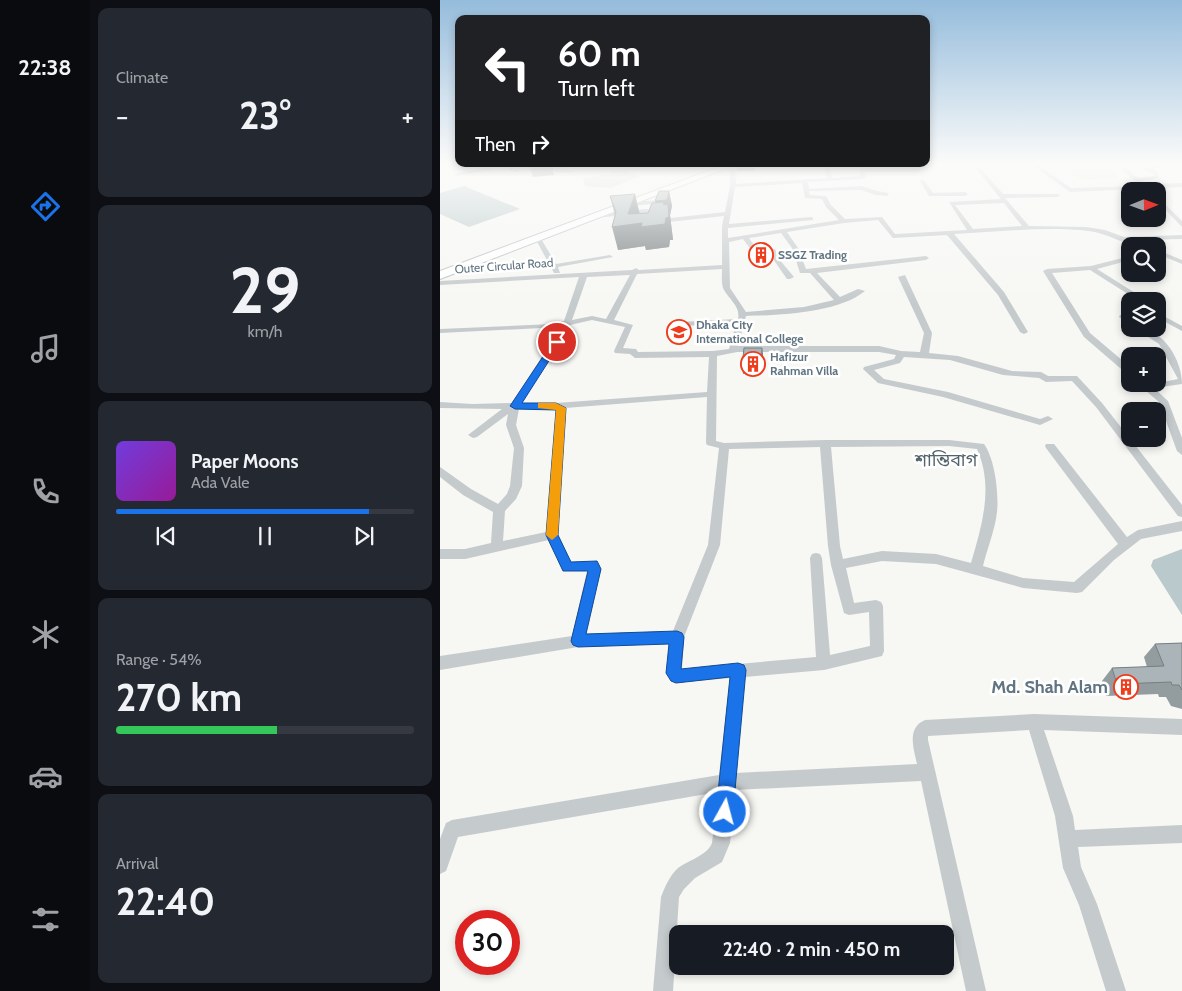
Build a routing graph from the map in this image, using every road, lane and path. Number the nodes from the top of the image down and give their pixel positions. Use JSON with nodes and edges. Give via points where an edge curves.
{"nodes":[{"id":1,"x":580,"y":211,"type":"edge"},
{"id":2,"x":590,"y":211,"type":"edge"},
{"id":3,"x":598,"y":211,"type":"edge"},
{"id":4,"x":607,"y":211,"type":"edge"},
{"id":5,"x":610,"y":211,"type":"edge"},
{"id":6,"x":644,"y":211,"type":"edge"},
{"id":7,"x":647,"y":211,"type":"edge"},
{"id":8,"x":834,"y":211,"type":"edge"},
{"id":9,"x":956,"y":211,"type":"edge"},
{"id":10,"x":1014,"y":211,"type":"edge"},
{"id":11,"x":1169,"y":211,"type":"edge"},
{"id":12,"x":727,"y":214,"type":"joint"},
{"id":13,"x":600,"y":215,"type":"junction"},
{"id":14,"x":811,"y":219,"type":"dead end"},
{"id":15,"x":844,"y":221,"type":"junction"},
{"id":16,"x":1182,"y":225,"type":"edge"},
{"id":17,"x":725,"y":226,"type":"junction"},
{"id":18,"x":1027,"y":228,"type":"junction"},
{"id":19,"x":783,"y":231,"type":"junction"},
{"id":20,"x":971,"y":231,"type":"junction"},
{"id":21,"x":949,"y":233,"type":"junction"},
{"id":22,"x":745,"y":237,"type":"junction"},
{"id":23,"x":1182,"y":237,"type":"edge"},
{"id":24,"x":538,"y":238,"type":"junction"},
{"id":25,"x":1120,"y":238,"type":"joint"},
{"id":26,"x":726,"y":240,"type":"junction"},
{"id":27,"x":1166,"y":256,"type":"edge"},
{"id":28,"x":610,"y":257,"type":"dead end"},
{"id":29,"x":926,"y":258,"type":"dead end"},
{"id":30,"x":1121,"y":260,"type":"edge"},
{"id":31,"x":1182,"y":262,"type":"edge"},
{"id":32,"x":440,"y":266,"type":"edge"},
{"id":33,"x":554,"y":266,"type":"junction"},
{"id":34,"x":726,"y":267,"type":"junction"},
{"id":35,"x":1091,"y":268,"type":"junction"},
{"id":36,"x":636,"y":270,"type":"junction"},
{"id":37,"x":812,"y":271,"type":"junction"},
{"id":38,"x":440,"y":273,"type":"edge"},
{"id":39,"x":584,"y":274,"type":"junction"},
{"id":40,"x":559,"y":275,"type":"junction"},
{"id":41,"x":790,"y":277,"type":"dead end"},
{"id":42,"x":902,"y":277,"type":"dead end"},
{"id":43,"x":440,"y":283,"type":"edge"},
{"id":44,"x":861,"y":291,"type":"dead end"},
{"id":45,"x":1130,"y":292,"type":"edge"},
{"id":46,"x":839,"y":301,"type":"junction"},
{"id":47,"x":741,"y":318,"type":"junction"},
{"id":48,"x":1166,"y":320,"type":"edge"},
{"id":49,"x":567,"y":323,"type":"junction"},
{"id":50,"x":611,"y":323,"type":"junction"},
{"id":51,"x":679,"y":324,"type":"dead end"},
{"id":52,"x":1182,"y":329,"type":"edge"},
{"id":53,"x":440,"y":331,"type":"edge"},
{"id":54,"x":1024,"y":332,"type":"dead end"},
{"id":55,"x":1154,"y":337,"type":"edge"},
{"id":56,"x":732,"y":351,"type":"junction"},
{"id":57,"x":713,"y":354,"type":"junction"},
{"id":58,"x":901,"y":354,"type":"junction"},
{"id":59,"x":924,"y":355,"type":"junction"},
{"id":60,"x":1121,"y":364,"type":"edge"},
{"id":61,"x":1181,"y":374,"type":"edge"},
{"id":62,"x":1166,"y":381,"type":"edge"},
{"id":63,"x":1152,"y":392,"type":"edge"},
{"id":64,"x":712,"y":394,"type":"junction"},
{"id":65,"x":440,"y":405,"type":"edge"},
{"id":66,"x":514,"y":406,"type":"junction"},
{"id":67,"x":556,"y":406,"type":"junction"},
{"id":68,"x":1048,"y":419,"type":"dead end"},
{"id":69,"x":473,"y":435,"type":"dead end"},
{"id":70,"x":825,"y":444,"type":"junction"},
{"id":71,"x":724,"y":446,"type":"junction"},
{"id":72,"x":1050,"y":446,"type":"dead end"},
{"id":73,"x":1181,"y":449,"type":"edge"},
{"id":74,"x":440,"y":471,"type":"edge"},
{"id":75,"x":499,"y":510,"type":"junction"},
{"id":76,"x":1182,"y":514,"type":"edge"},
{"id":77,"x":1182,"y":526,"type":"edge"},
{"id":78,"x":552,"y":535,"type":"junction"},
{"id":79,"x":1125,"y":544,"type":"junction"},
{"id":80,"x":497,"y":547,"type":"junction"},
{"id":81,"x":440,"y":554,"type":"edge"},
{"id":82,"x":816,"y":558,"type":"dead end"},
{"id":83,"x":837,"y":565,"type":"junction"},
{"id":84,"x":976,"y":568,"type":"junction"},
{"id":85,"x":677,"y":637,"type":"junction"},
{"id":86,"x":578,"y":641,"type":"junction"},
{"id":87,"x":440,"y":662,"type":"edge"},
{"id":88,"x":824,"y":663,"type":"junction"},
{"id":89,"x":738,"y":670,"type":"junction"},
{"id":90,"x":1034,"y":722,"type":"junction"},
{"id":91,"x":1182,"y":727,"type":"edge"},
{"id":92,"x":927,"y":772,"type":"junction"},
{"id":93,"x":728,"y":782,"type":"junction"},
{"id":94,"x":1182,"y":834,"type":"edge"},
{"id":95,"x":1068,"y":839,"type":"junction"},
{"id":96,"x":440,"y":865,"type":"edge"},
{"id":97,"x":663,"y":991,"type":"edge"},
{"id":98,"x":976,"y":991,"type":"edge"},
{"id":99,"x":1116,"y":991,"type":"edge"}],
"edges":[{"from":1,"to":32,"type":"main road"},
{"from":2,"to":32,"type":"main road"},
{"from":3,"to":38,"type":"main road"},
{"from":4,"to":13,"type":"main road"},
{"from":5,"to":13,"type":"main road"},
{"from":6,"to":13,"type":"street"},
{"from":7,"to":12,"type":"street","via":[[650,222]]},
{"from":8,"to":15,"type":"street"},
{"from":9,"to":20,"type":"street"},
{"from":10,"to":18,"type":"street"},
{"from":11,"to":16,"type":"street"},
{"from":12,"to":17,"type":"street"},
{"from":13,"to":24,"type":"main road"},
{"from":14,"to":17,"type":"street"},
{"from":15,"to":19,"type":"street"},
{"from":15,"to":21,"type":"street","via":[[877,216],[893,236]]},
{"from":17,"to":26,"type":"street"},
{"from":18,"to":20,"type":"street"},
{"from":18,"to":25,"type":"street","via":[[1086,228]]},
{"from":19,"to":22,"type":"street"},
{"from":19,"to":37,"type":"street","via":[[795,248],[803,270]]},
{"from":20,"to":21,"type":"street"},
{"from":21,"to":54,"type":"street","via":[[1001,294]]},
{"from":22,"to":26,"type":"street"},
{"from":22,"to":41,"type":"street","via":[[754,250],[773,250]]},
{"from":23,"to":25,"type":"street"},
{"from":24,"to":33,"type":"street","name":"Outer Circular Road"},
{"from":24,"to":38,"type":"main road"},
{"from":26,"to":34,"type":"street"},
{"from":27,"to":31,"type":"street"},
{"from":28,"to":33,"type":"street"},
{"from":29,"to":37,"type":"street"},
{"from":30,"to":35,"type":"street"},
{"from":33,"to":40,"type":"street","name":"Outer Circular Road"},
{"from":34,"to":36,"type":"street"},
{"from":34,"to":47,"type":"street","via":[[726,288],[739,305]]},
{"from":35,"to":45,"type":"street"},
{"from":35,"to":60,"type":"street","via":[[1047,271],[1087,335]]},
{"from":36,"to":39,"type":"street"},
{"from":36,"to":50,"type":"street"},
{"from":37,"to":46,"type":"street","via":[[822,286]]},
{"from":39,"to":40,"type":"street"},
{"from":39,"to":49,"type":"street"},
{"from":40,"to":43,"type":"street","name":"Outer Circular Road"},
{"from":42,"to":59,"type":"street","via":[[928,333]]},
{"from":44,"to":46,"type":"street"},
{"from":46,"to":47,"type":"street","via":[[806,311]]},
{"from":47,"to":51,"type":"street"},
{"from":47,"to":56,"type":"street"},
{"from":48,"to":52,"type":"street"},
{"from":49,"to":50,"type":"street","via":[[592,318]]},
{"from":49,"to":53,"type":"street","via":[[483,331]]},
{"from":49,"to":66,"type":"street"},
{"from":50,"to":57,"type":"street","via":[[628,325],[629,328],[618,351],[634,351],[635,355]]},
{"from":55,"to":61,"type":"street","via":[[1162,342]]},
{"from":56,"to":57,"type":"street"},
{"from":56,"to":58,"type":"street","via":[[879,349]]},
{"from":57,"to":64,"type":"street"},
{"from":58,"to":59,"type":"street"},
{"from":58,"to":68,"type":"street","via":[[896,361],[867,369],[880,381],[945,394],[1040,422]]},
{"from":59,"to":76,"type":"street","via":[[965,361],[1003,373],[1041,375],[1046,379],[1074,378],[1099,405]]},
{"from":61,"to":62,"type":"street"},
{"from":63,"to":73,"type":"street","via":[[1163,401]]},
{"from":64,"to":67,"type":"street"},
{"from":64,"to":71,"type":"street","via":[[711,443]]},
{"from":65,"to":66,"type":"street"},
{"from":66,"to":67,"type":"street"},
{"from":66,"to":69,"type":"street"},
{"from":66,"to":75,"type":"street","via":[[511,419],[519,448],[516,486],[512,496]]},
{"from":67,"to":78,"type":"street","via":[[561,408]]},
{"from":70,"to":71,"type":"street"},
{"from":70,"to":83,"type":"street"},
{"from":70,"to":84,"type":"street","via":[[980,446],[990,477],[991,512]]},
{"from":71,"to":85,"type":"street","via":[[714,545]]},
{"from":72,"to":79,"type":"street"},
{"from":74,"to":75,"type":"street","via":[[467,492]]},
{"from":75,"to":80,"type":"street"},
{"from":77,"to":79,"type":"street","via":[[1138,535]]},
{"from":78,"to":80,"type":"street"},
{"from":78,"to":86,"type":"street","via":[[567,567],[592,565],[594,569]]},
{"from":79,"to":84,"type":"street","via":[[1077,588],[1022,584]]},
{"from":80,"to":81,"type":"street","via":[[465,554]]},
{"from":82,"to":88,"type":"street"},
{"from":83,"to":84,"type":"street","via":[[882,556],[936,559]]},
{"from":83,"to":88,"type":"street","via":[[849,609],[876,606],[877,651]]},
{"from":85,"to":86,"type":"street"},
{"from":85,"to":89,"type":"street","via":[[676,676]]},
{"from":86,"to":87,"type":"street"},
{"from":88,"to":89,"type":"street"},
{"from":89,"to":93,"type":"street"},
{"from":90,"to":91,"type":"street"},
{"from":90,"to":92,"type":"street","via":[[924,728],[920,740]]},
{"from":90,"to":95,"type":"street","via":[[1064,816]]},
{"from":92,"to":93,"type":"street"},
{"from":92,"to":98,"type":"street"},
{"from":93,"to":96,"type":"street","via":[[452,829]]},
{"from":93,"to":97,"type":"street","via":[[721,843],[716,856],[687,872],[672,890]]},
{"from":94,"to":95,"type":"street"},
{"from":95,"to":99,"type":"street","via":[[1072,868],[1088,904]]}]}
